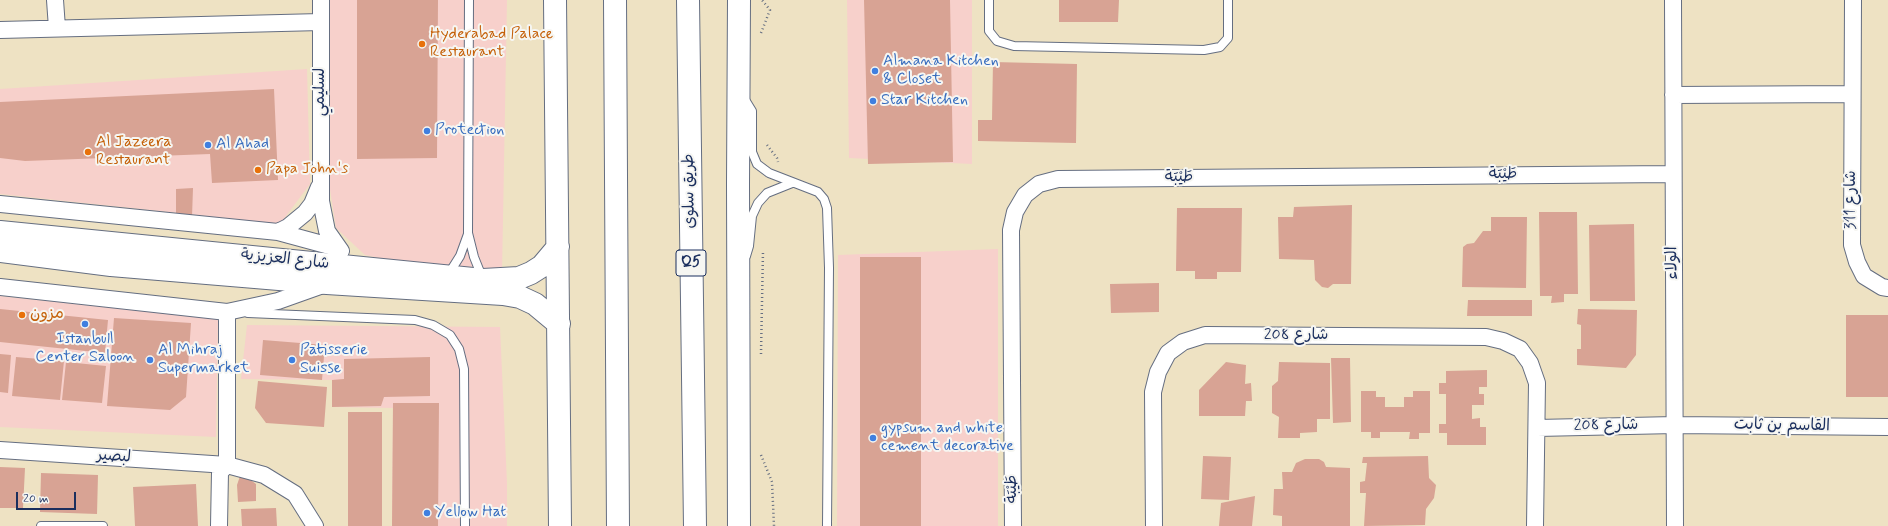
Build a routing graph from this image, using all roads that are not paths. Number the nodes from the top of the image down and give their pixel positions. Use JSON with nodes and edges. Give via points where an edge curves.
{"nodes":[{"id":1,"x":55,"y":0,"type":"edge"},
{"id":2,"x":321,"y":0,"type":"edge"},
{"id":3,"x":469,"y":0,"type":"edge"},
{"id":4,"x":555,"y":0,"type":"edge"},
{"id":5,"x":615,"y":0,"type":"edge"},
{"id":6,"x":688,"y":0,"type":"edge"},
{"id":7,"x":739,"y":0,"type":"edge"},
{"id":8,"x":989,"y":0,"type":"edge"},
{"id":9,"x":1228,"y":0,"type":"edge"},
{"id":10,"x":1673,"y":0,"type":"edge"},
{"id":11,"x":1853,"y":0,"type":"edge"},
{"id":12,"x":321,"y":22,"type":"junction"},
{"id":13,"x":57,"y":28,"type":"junction"},
{"id":14,"x":0,"y":30,"type":"edge"},
{"id":15,"x":738,"y":87,"type":"junction"},
{"id":16,"x":1852,"y":94,"type":"junction"},
{"id":17,"x":1673,"y":95,"type":"junction"},
{"id":18,"x":1672,"y":174,"type":"junction"},
{"id":19,"x":792,"y":182,"type":"junction"},
{"id":20,"x":320,"y":184,"type":"junction"},
{"id":21,"x":0,"y":204,"type":"edge"},
{"id":22,"x":0,"y":232,"type":"edge"},
{"id":23,"x":278,"y":232,"type":"junction"},
{"id":24,"x":468,"y":233,"type":"junction"},
{"id":25,"x":558,"y":247,"type":"junction"},
{"id":26,"x":337,"y":248,"type":"junction"},
{"id":27,"x":0,"y":251,"type":"edge"},
{"id":28,"x":356,"y":267,"type":"junction"},
{"id":29,"x":447,"y":277,"type":"junction"},
{"id":30,"x":483,"y":280,"type":"junction"},
{"id":31,"x":738,"y":281,"type":"junction"},
{"id":32,"x":327,"y":283,"type":"junction"},
{"id":33,"x":0,"y":287,"type":"edge"},
{"id":34,"x":1888,"y":288,"type":"edge"},
{"id":35,"x":227,"y":312,"type":"junction"},
{"id":36,"x":559,"y":324,"type":"junction"},
{"id":37,"x":1675,"y":425,"type":"junction"},
{"id":38,"x":1888,"y":427,"type":"edge"},
{"id":39,"x":1537,"y":428,"type":"junction"},
{"id":40,"x":0,"y":450,"type":"edge"},
{"id":41,"x":227,"y":465,"type":"junction"},
{"id":42,"x":41,"y":526,"type":"edge"},
{"id":43,"x":103,"y":526,"type":"edge"},
{"id":44,"x":219,"y":526,"type":"edge"},
{"id":45,"x":315,"y":526,"type":"edge"},
{"id":46,"x":465,"y":526,"type":"edge"},
{"id":47,"x":560,"y":526,"type":"edge"},
{"id":48,"x":618,"y":526,"type":"edge"},
{"id":49,"x":694,"y":526,"type":"edge"},
{"id":50,"x":740,"y":526,"type":"edge"},
{"id":51,"x":827,"y":526,"type":"edge"},
{"id":52,"x":1013,"y":526,"type":"edge"},
{"id":53,"x":1154,"y":526,"type":"edge"},
{"id":54,"x":1534,"y":526,"type":"edge"},
{"id":55,"x":1675,"y":526,"type":"edge"}],
"edges":[{"from":1,"to":13,"type":"street"},
{"from":2,"to":12,"type":"street","name":"لسليمي"},
{"from":3,"to":24,"type":"lane"},
{"from":4,"to":25,"type":"main road"},
{"from":5,"to":48,"type":"main road"},
{"from":6,"to":49,"type":"main road","name":"طريق سلوى","number":"Q5"},
{"from":7,"to":15,"type":"main road"},
{"from":8,"to":9,"type":"lane","via":[[990,31],[997,42],[1014,46],[1204,50],[1220,47],[1228,38]]},
{"from":10,"to":17,"type":"street","name":"الولاء"},
{"from":11,"to":16,"type":"street","name":"شارع 311"},
{"from":12,"to":13,"type":"street"},
{"from":12,"to":20,"type":"street","name":"لسليمي"},
{"from":13,"to":14,"type":"street"},
{"from":15,"to":19,"type":"lane","via":[[752,111],[752,152],[757,164]]},
{"from":15,"to":31,"type":"main road"},
{"from":16,"to":17,"type":"street"},
{"from":16,"to":34,"type":"street","name":"شارع 311","via":[[1852,244],[1864,276]]},
{"from":17,"to":18,"type":"street","name":"الولاء"},
{"from":18,"to":37,"type":"street","name":"الولاء"},
{"from":18,"to":52,"type":"street","name":"طَيْبَة","via":[[1058,179],[1039,184],[1025,195],[1015,212],[1011,230]]},
{"from":19,"to":31,"type":"lane","via":[[767,193],[758,203],[752,216],[749,246]]},
{"from":19,"to":51,"type":"lane","via":[[808,186],[818,192],[828,208],[830,268]]},
{"from":20,"to":23,"type":"street","name":"لسليمي","via":[[312,204],[305,213]]},
{"from":20,"to":26,"type":"street","name":"لسليمي","via":[[327,231]]},
{"from":21,"to":23,"type":"street","name":"شارع العزيزية"},
{"from":22,"to":28,"type":"main road","name":"شارع العزيزية"},
{"from":23,"to":26,"type":"street","name":"شارع العزيزية"},
{"from":24,"to":29,"type":"lane","via":[[460,256]]},
{"from":24,"to":30,"type":"lane"},
{"from":25,"to":30,"type":"main road","name":"شارع العزيزية","via":[[542,266],[531,273],[518,278]]},
{"from":25,"to":36,"type":"main road"},
{"from":26,"to":28,"type":"street","name":"لسليمي"},
{"from":27,"to":32,"type":"main road","name":"شارع العزيزية","via":[[111,265]]},
{"from":28,"to":29,"type":"main road","name":"شارع العزيزية"},
{"from":29,"to":30,"type":"main road","name":"شارع العزيزية"},
{"from":31,"to":50,"type":"main road"},
{"from":32,"to":35,"type":"street","name":"شارع العزيزية","via":[[278,301]]},
{"from":32,"to":36,"type":"main road","name":"شارع العزيزية","via":[[520,297],[535,304]]},
{"from":33,"to":35,"type":"street","name":"شارع العزيزية"},
{"from":35,"to":41,"type":"street"},
{"from":35,"to":46,"type":"lane","via":[[416,320],[433,325],[450,335],[459,349],[464,369]]},
{"from":36,"to":47,"type":"main road"},
{"from":37,"to":38,"type":"street","name":"القاسم بن ثابت"},
{"from":37,"to":39,"type":"street","name":"شارع 208"},
{"from":37,"to":55,"type":"street","name":"الولاء"},
{"from":39,"to":53,"type":"street","name":"شارع 208","via":[[1536,383],[1530,362],[1520,349],[1504,341],[1486,337],[1205,335],[1183,342],[1168,353],[1158,372],[1153,392]]},
{"from":39,"to":54,"type":"street","name":"شارع 208"},
{"from":40,"to":41,"type":"street","name":"لبصير"},
{"from":41,"to":44,"type":"street","via":[[220,472]]},
{"from":41,"to":45,"type":"street","name":"لبصير","via":[[264,475],[295,494]]},
{"from":42,"to":43,"type":"lane"}]}
